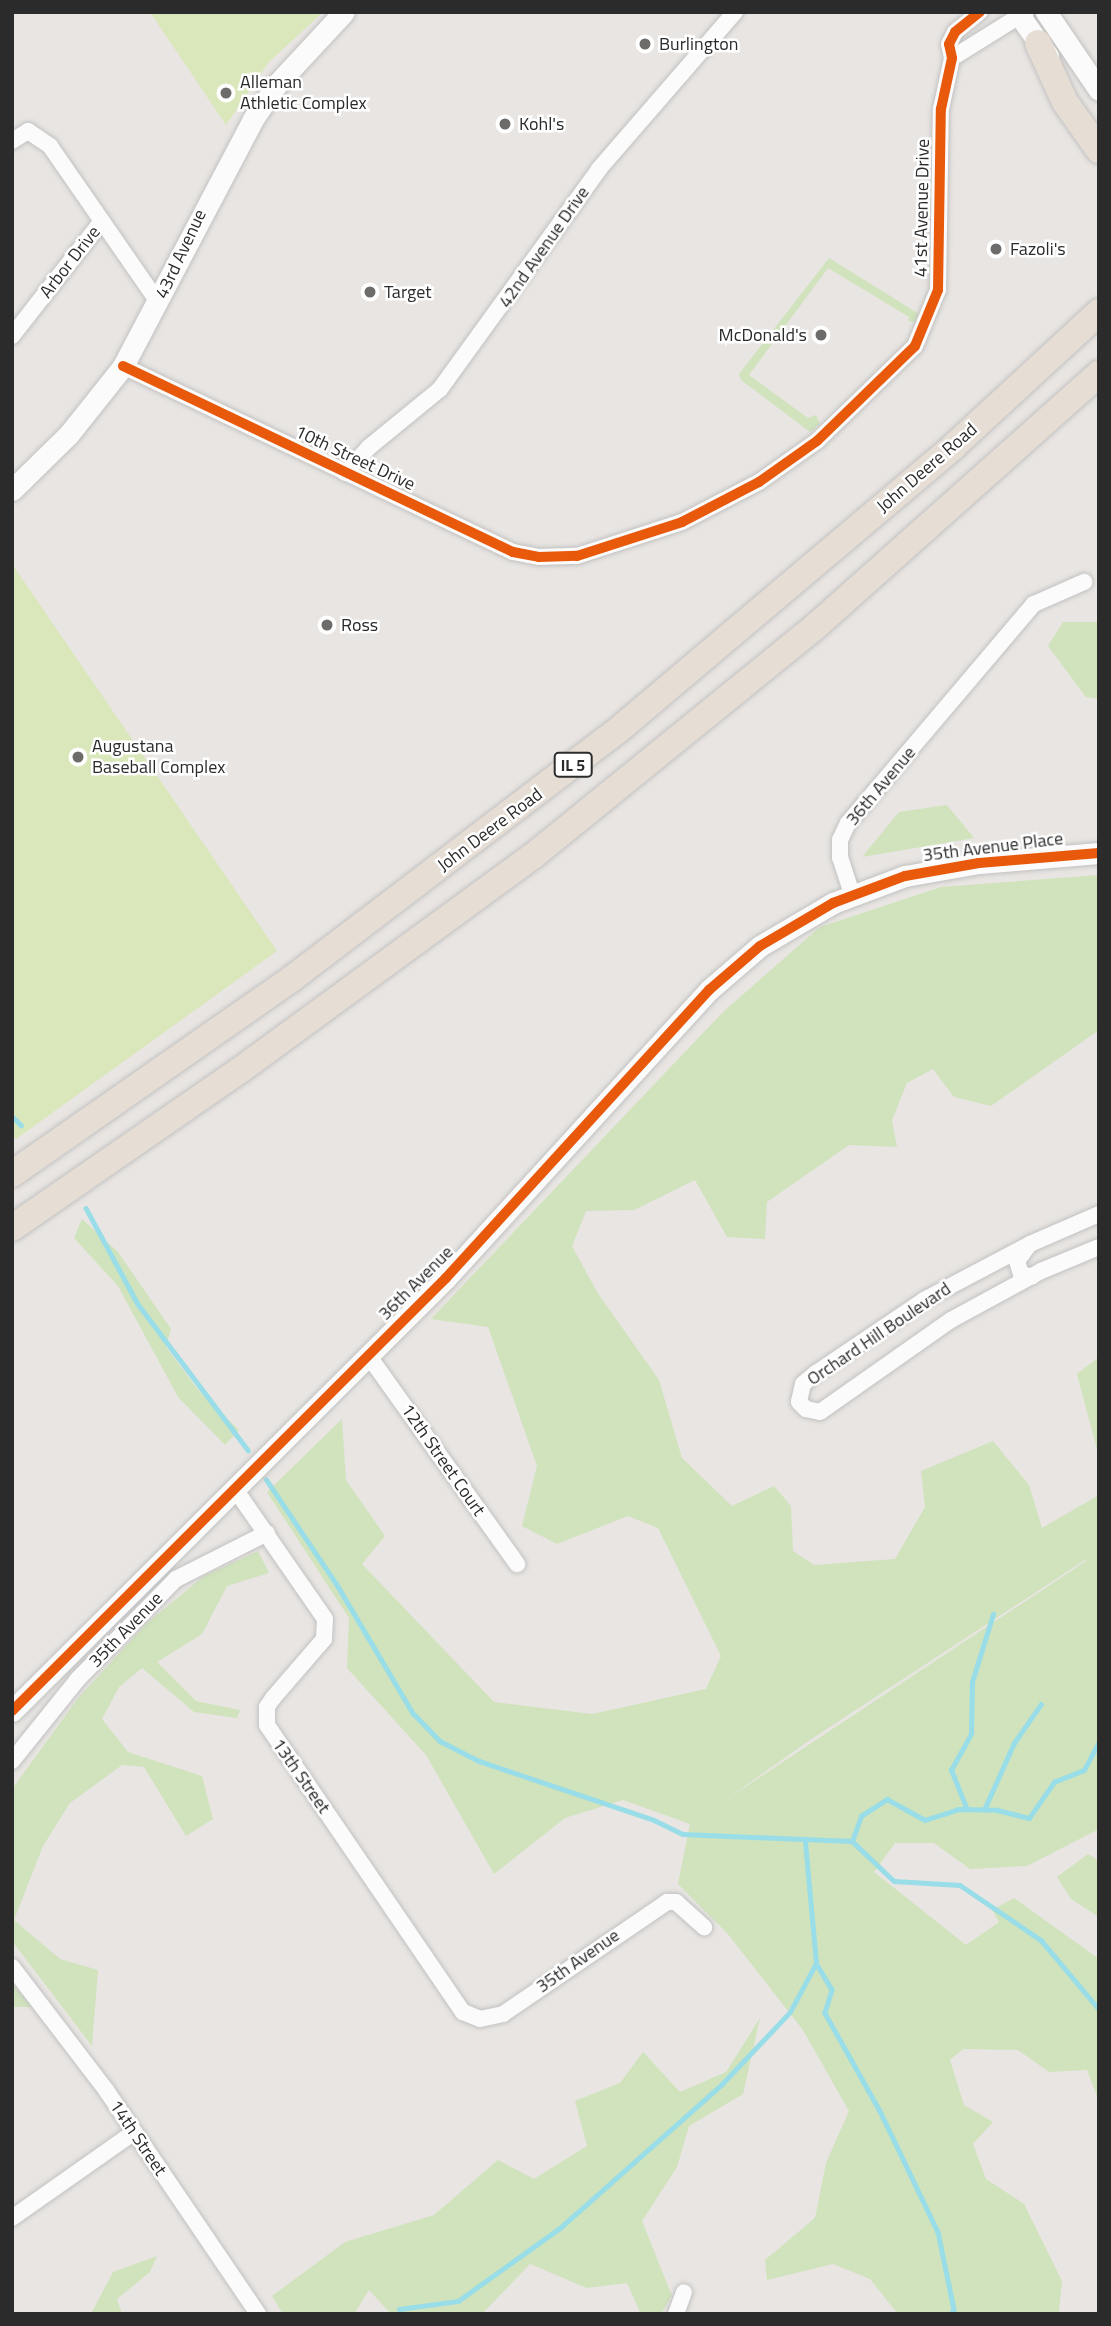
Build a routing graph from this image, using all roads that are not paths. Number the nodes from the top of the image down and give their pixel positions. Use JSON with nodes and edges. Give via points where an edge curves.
{"nodes":[{"id":1,"x":344,"y":12,"type":"edge"},
{"id":2,"x":735,"y":12,"type":"edge"},
{"id":3,"x":980,"y":12,"type":"edge"},
{"id":4,"x":1046,"y":12,"type":"edge"},
{"id":5,"x":1021,"y":14,"type":"edge"},
{"id":6,"x":1038,"y":43,"type":"junction"},
{"id":7,"x":952,"y":58,"type":"junction"},
{"id":8,"x":1099,"y":90,"type":"edge"},
{"id":9,"x":12,"y":124,"type":"edge"},
{"id":10,"x":1099,"y":130,"type":"edge"},
{"id":11,"x":28,"y":131,"type":"junction"},
{"id":12,"x":12,"y":141,"type":"edge"},
{"id":13,"x":1099,"y":150,"type":"edge"},
{"id":14,"x":102,"y":221,"type":"junction"},
{"id":15,"x":159,"y":302,"type":"junction"},
{"id":16,"x":1099,"y":312,"type":"edge"},
{"id":17,"x":12,"y":336,"type":"edge"},
{"id":18,"x":123,"y":366,"type":"junction"},
{"id":19,"x":1099,"y":374,"type":"edge"},
{"id":20,"x":1099,"y":390,"type":"edge"},
{"id":21,"x":345,"y":472,"type":"junction"},
{"id":22,"x":12,"y":490,"type":"edge"},
{"id":23,"x":954,"y":506,"type":"junction"},
{"id":24,"x":578,"y":556,"type":"joint"},
{"id":25,"x":1084,"y":582,"type":"dead end"},
{"id":26,"x":1099,"y":853,"type":"edge"},
{"id":27,"x":852,"y":894,"type":"junction"},
{"id":28,"x":12,"y":1174,"type":"edge"},
{"id":29,"x":1099,"y":1214,"type":"edge"},
{"id":30,"x":12,"y":1228,"type":"edge"},
{"id":31,"x":1030,"y":1244,"type":"junction"},
{"id":32,"x":1099,"y":1247,"type":"edge"},
{"id":33,"x":1032,"y":1277,"type":"junction"},
{"id":34,"x":369,"y":1355,"type":"junction"},
{"id":35,"x":234,"y":1489,"type":"junction"},
{"id":36,"x":267,"y":1533,"type":"junction"},
{"id":37,"x":517,"y":1564,"type":"dead end"},
{"id":38,"x":12,"y":1711,"type":"edge"},
{"id":39,"x":12,"y":1761,"type":"edge"},
{"id":40,"x":704,"y":1927,"type":"dead end"},
{"id":41,"x":12,"y":1967,"type":"edge"},
{"id":42,"x":480,"y":2019,"type":"joint"},
{"id":43,"x":134,"y":2133,"type":"junction"},
{"id":44,"x":12,"y":2218,"type":"edge"},
{"id":45,"x":684,"y":2292,"type":"dead end"},
{"id":46,"x":258,"y":2314,"type":"edge"},
{"id":47,"x":676,"y":2314,"type":"edge"}],
"edges":[{"from":1,"to":15,"type":"street","name":"43rd Avenue","via":[[277,84],[253,119],[198,217]]},
{"from":2,"to":21,"type":"street","name":"42nd Avenue Drive","via":[[599,169],[440,389],[368,447]]},
{"from":3,"to":7,"type":"street","name":"41st Avenue Drive","via":[[955,32],[948,44]]},
{"from":4,"to":8,"type":"street"},
{"from":5,"to":6,"type":"street"},
{"from":5,"to":7,"type":"street"},
{"from":6,"to":10,"type":"street"},
{"from":6,"to":13,"type":"highway","via":[[1065,102]]},
{"from":7,"to":24,"type":"street","name":"41st Avenue Drive","via":[[941,109],[938,290],[915,345],[830,430],[759,482],[682,522]]},
{"from":9,"to":11,"type":"street","name":"Arbor Drive"},
{"from":11,"to":12,"type":"street"},
{"from":11,"to":14,"type":"street","name":"Arbor Drive","via":[[50,146]]},
{"from":14,"to":15,"type":"street","name":"Arbor Drive"},
{"from":14,"to":17,"type":"street","name":"Arbor Drive"},
{"from":15,"to":18,"type":"street","name":"43rd Avenue"},
{"from":16,"to":28,"type":"highway","name":"John Deere Road","number":"IL 5","via":[[955,445],[623,726],[294,977]]},
{"from":18,"to":21,"type":"street","name":"10th Street Drive"},
{"from":18,"to":22,"type":"street","name":"43rd Avenue","via":[[69,434]]},
{"from":19,"to":23,"type":"highway","number":"IL 5"},
{"from":20,"to":23,"type":"highway","via":[[1041,443]]},
{"from":21,"to":24,"type":"street","name":"10th Street Drive","via":[[513,552]]},
{"from":23,"to":30,"type":"highway","number":"IL 5","via":[[746,685],[533,856],[240,1071]]},
{"from":25,"to":27,"type":"street","name":"36th Avenue","via":[[1034,604],[848,823],[840,858]]},
{"from":26,"to":27,"type":"street","name":"35th Avenue Place","via":[[942,868]]},
{"from":27,"to":34,"type":"street","name":"36th Avenue","via":[[777,934],[709,990],[505,1216]]},
{"from":29,"to":31,"type":"street","name":"Orchard Hill Boulevard"},
{"from":31,"to":33,"type":"street","via":[[1017,1261],[1021,1274]]},
{"from":31,"to":33,"type":"street","name":"Orchard Hill Boulevard","via":[[894,1319],[803,1384],[799,1402],[811,1412],[820,1412],[951,1320]]},
{"from":32,"to":33,"type":"street","name":"Orchard Hill Boulevard"},
{"from":34,"to":35,"type":"street","name":"36th Avenue"},
{"from":34,"to":37,"type":"street","name":"12th Street Court"},
{"from":35,"to":36,"type":"street","name":"13th Street"},
{"from":35,"to":38,"type":"street","name":"36th Avenue"},
{"from":36,"to":39,"type":"street","name":"35th Avenue","via":[[176,1579],[78,1679]]},
{"from":36,"to":42,"type":"street","name":"13th Street","via":[[325,1619],[324,1639],[267,1707],[267,1725],[456,2004]]},
{"from":40,"to":42,"type":"street","name":"35th Avenue","via":[[676,1902],[655,1906],[503,2014]]},
{"from":41,"to":43,"type":"street","name":"14th Street"},
{"from":43,"to":44,"type":"street"},
{"from":43,"to":46,"type":"street","name":"14th Street"},
{"from":45,"to":47,"type":"street"}]}
